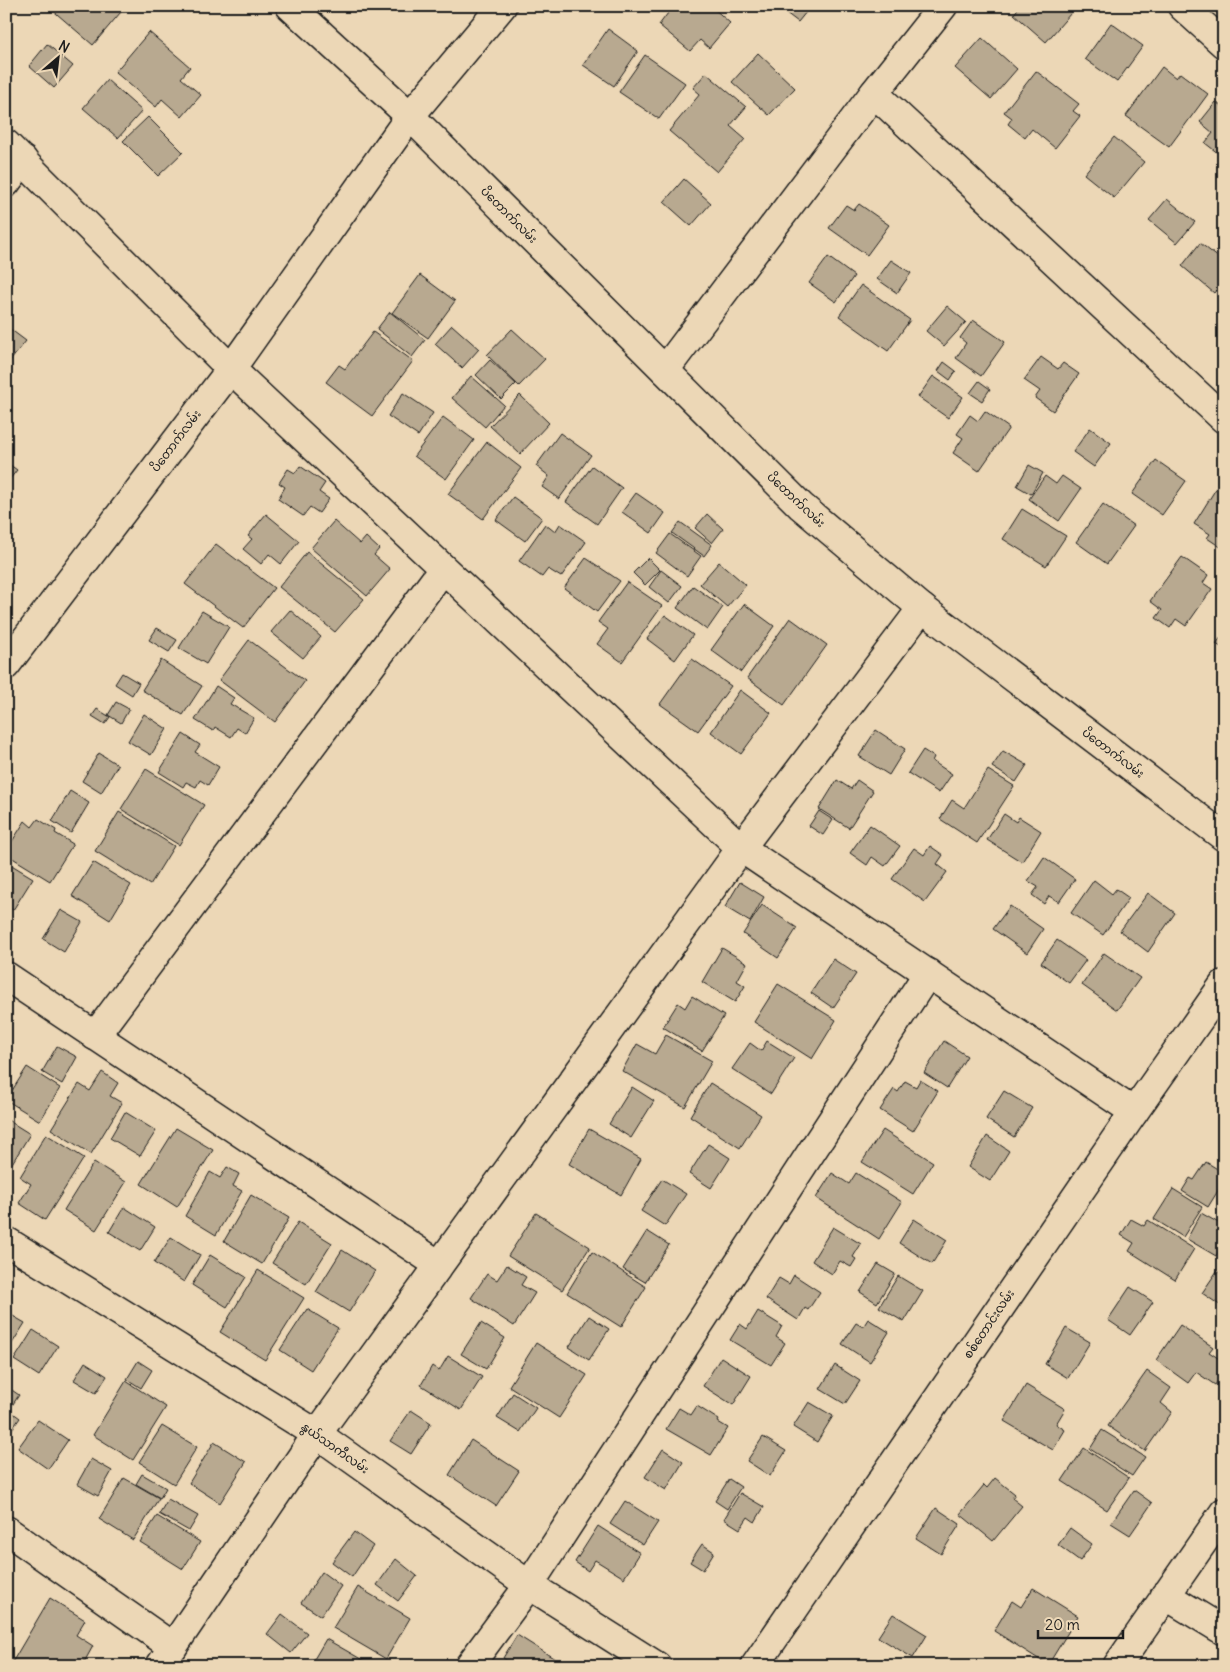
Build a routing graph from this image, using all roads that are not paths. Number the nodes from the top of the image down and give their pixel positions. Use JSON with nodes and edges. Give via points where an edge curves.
{"nodes":[{"id":1,"x":290,"y":6,"type":"edge"},
{"id":2,"x":502,"y":6,"type":"edge"},
{"id":3,"x":943,"y":6,"type":"edge"},
{"id":4,"x":1182,"y":6,"type":"edge"},
{"id":5,"x":1224,"y":44,"type":"edge"},
{"id":6,"x":874,"y":93,"type":"junction"},
{"id":7,"x":410,"y":116,"type":"junction"},
{"id":8,"x":15,"y":152,"type":"edge"},
{"id":9,"x":6,"y":183,"type":"edge"},
{"id":10,"x":231,"y":369,"type":"junction"},
{"id":11,"x":665,"y":370,"type":"junction"},
{"id":12,"x":1224,"y":419,"type":"edge"},
{"id":13,"x":443,"y":569,"type":"junction"},
{"id":14,"x":922,"y":608,"type":"junction"},
{"id":15,"x":6,"y":665,"type":"edge"},
{"id":16,"x":1224,"y":837,"type":"edge"},
{"id":17,"x":741,"y":848,"type":"junction"},
{"id":18,"x":928,"y":973,"type":"junction"},
{"id":19,"x":6,"y":976,"type":"edge"},
{"id":20,"x":1224,"y":984,"type":"edge"},
{"id":21,"x":95,"y":1036,"type":"junction"},
{"id":22,"x":1134,"y":1112,"type":"junction"},
{"id":23,"x":6,"y":1241,"type":"edge"},
{"id":24,"x":439,"y":1265,"type":"junction"},
{"id":25,"x":317,"y":1434,"type":"junction"},
{"id":26,"x":1224,"y":1512,"type":"edge"},
{"id":27,"x":6,"y":1530,"type":"edge"},
{"id":28,"x":529,"y":1585,"type":"junction"},
{"id":29,"x":1165,"y":1595,"type":"junction"},
{"id":30,"x":1224,"y":1631,"type":"edge"},
{"id":31,"x":167,"y":1656,"type":"edge"},
{"id":32,"x":469,"y":1666,"type":"edge"},
{"id":33,"x":657,"y":1666,"type":"edge"},
{"id":34,"x":755,"y":1666,"type":"edge"},
{"id":35,"x":1117,"y":1666,"type":"edge"}],
"edges":[{"from":1,"to":7,"type":"street","name":"ပိတောက်လမ်း"},
{"from":2,"to":7,"type":"street","name":"ပိတောက်လမ်း"},
{"from":3,"to":6,"type":"street"},
{"from":4,"to":5,"type":"street"},
{"from":6,"to":11,"type":"street"},
{"from":6,"to":12,"type":"street"},
{"from":7,"to":10,"type":"street","name":"ပိတောက်လမ်း"},
{"from":7,"to":11,"type":"street","name":"ပိတောက်လမ်း"},
{"from":8,"to":9,"type":"street"},
{"from":8,"to":10,"type":"street"},
{"from":10,"to":13,"type":"street"},
{"from":10,"to":15,"type":"street","name":"ပိတောက်လမ်း"},
{"from":11,"to":14,"type":"street","name":"ပိတောက်လမ်း","via":[[800,506]]},
{"from":13,"to":17,"type":"street"},
{"from":13,"to":21,"type":"street"},
{"from":14,"to":16,"type":"street","name":"ပိတောက်လမ်း"},
{"from":14,"to":17,"type":"street"},
{"from":17,"to":18,"type":"street"},
{"from":17,"to":24,"type":"street"},
{"from":18,"to":22,"type":"street"},
{"from":18,"to":28,"type":"street"},
{"from":19,"to":21,"type":"street"},
{"from":20,"to":22,"type":"street","name":"စစ်တောင်းလမ်း"},
{"from":21,"to":24,"type":"street"},
{"from":22,"to":34,"type":"street","name":"စစ်တောင်းလမ်း"},
{"from":23,"to":25,"type":"street","name":"နွယ်သာကီလမ်း"},
{"from":24,"to":25,"type":"street"},
{"from":25,"to":28,"type":"street","name":"နွယ်သာကီလမ်း"},
{"from":25,"to":31,"type":"street"},
{"from":26,"to":29,"type":"street"},
{"from":27,"to":31,"type":"street"},
{"from":28,"to":32,"type":"street"},
{"from":28,"to":33,"type":"street","name":"နွယ်သာကီလမ်း"},
{"from":29,"to":30,"type":"street"},
{"from":29,"to":35,"type":"street"}]}
